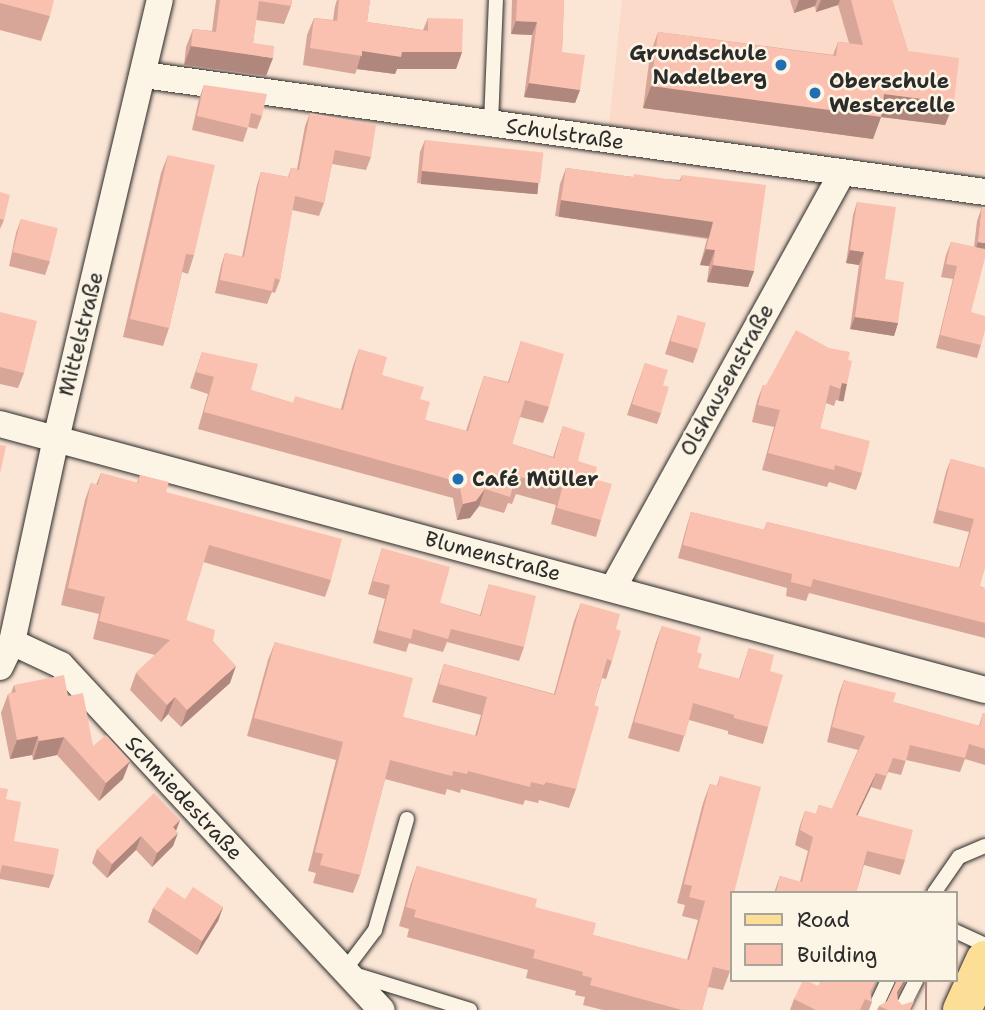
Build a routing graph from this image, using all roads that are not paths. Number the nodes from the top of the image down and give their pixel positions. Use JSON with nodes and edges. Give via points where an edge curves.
{"nodes":[{"id":1,"x":160,"y":0,"type":"edge"},
{"id":2,"x":496,"y":0,"type":"edge"},
{"id":3,"x":144,"y":75,"type":"junction"},
{"id":4,"x":491,"y":123,"type":"junction"},
{"id":5,"x":842,"y":173,"type":"junction"},
{"id":6,"x":985,"y":192,"type":"edge"},
{"id":7,"x":0,"y":424,"type":"edge"},
{"id":8,"x":56,"y":439,"type":"junction"},
{"id":9,"x":613,"y":588,"type":"junction"},
{"id":10,"x":12,"y":642,"type":"junction"},
{"id":11,"x":0,"y":667,"type":"edge"},
{"id":12,"x":985,"y":690,"type":"edge"},
{"id":13,"x":407,"y":819,"type":"dead end"},
{"id":14,"x":985,"y":846,"type":"edge"},
{"id":15,"x":935,"y":891,"type":"edge"},
{"id":16,"x":957,"y":932,"type":"edge"},
{"id":17,"x":985,"y":945,"type":"edge"},
{"id":18,"x":985,"y":960,"type":"edge"},
{"id":19,"x":344,"y":971,"type":"junction"},
{"id":20,"x":887,"y":982,"type":"edge"},
{"id":21,"x":915,"y":982,"type":"edge"},
{"id":22,"x":382,"y":1010,"type":"edge"},
{"id":23,"x":470,"y":1010,"type":"edge"},
{"id":24,"x":874,"y":1010,"type":"edge"},
{"id":25,"x":901,"y":1010,"type":"edge"},
{"id":26,"x":962,"y":1010,"type":"edge"}],
"edges":[{"from":1,"to":3,"type":"street","name":"Mittelstraße"},
{"from":2,"to":4,"type":"lane"},
{"from":3,"to":4,"type":"street","name":"Schulstraße"},
{"from":3,"to":8,"type":"street","name":"Mittelstraße"},
{"from":4,"to":5,"type":"street","name":"Schulstraße"},
{"from":5,"to":6,"type":"street","name":"Schulstraße"},
{"from":5,"to":9,"type":"street","name":"Olshausenstraße"},
{"from":7,"to":8,"type":"street","name":"Blumenstraße"},
{"from":8,"to":9,"type":"street","name":"Blumenstraße"},
{"from":8,"to":10,"type":"street","name":"Mittelstraße"},
{"from":9,"to":12,"type":"street","name":"Blumenstraße"},
{"from":10,"to":11,"type":"street","name":"Mittelstraße"},
{"from":10,"to":19,"type":"street","name":"Schmiedestraße","via":[[61,665]]},
{"from":13,"to":19,"type":"lane","via":[[375,930]]},
{"from":14,"to":15,"type":"lane","via":[[959,857]]},
{"from":16,"to":17,"type":"lane"},
{"from":18,"to":26,"type":"main road"},
{"from":19,"to":22,"type":"street","name":"Schmiedestraße"},
{"from":19,"to":23,"type":"lane"},
{"from":20,"to":24,"type":"lane"},
{"from":21,"to":25,"type":"lane"}]}
